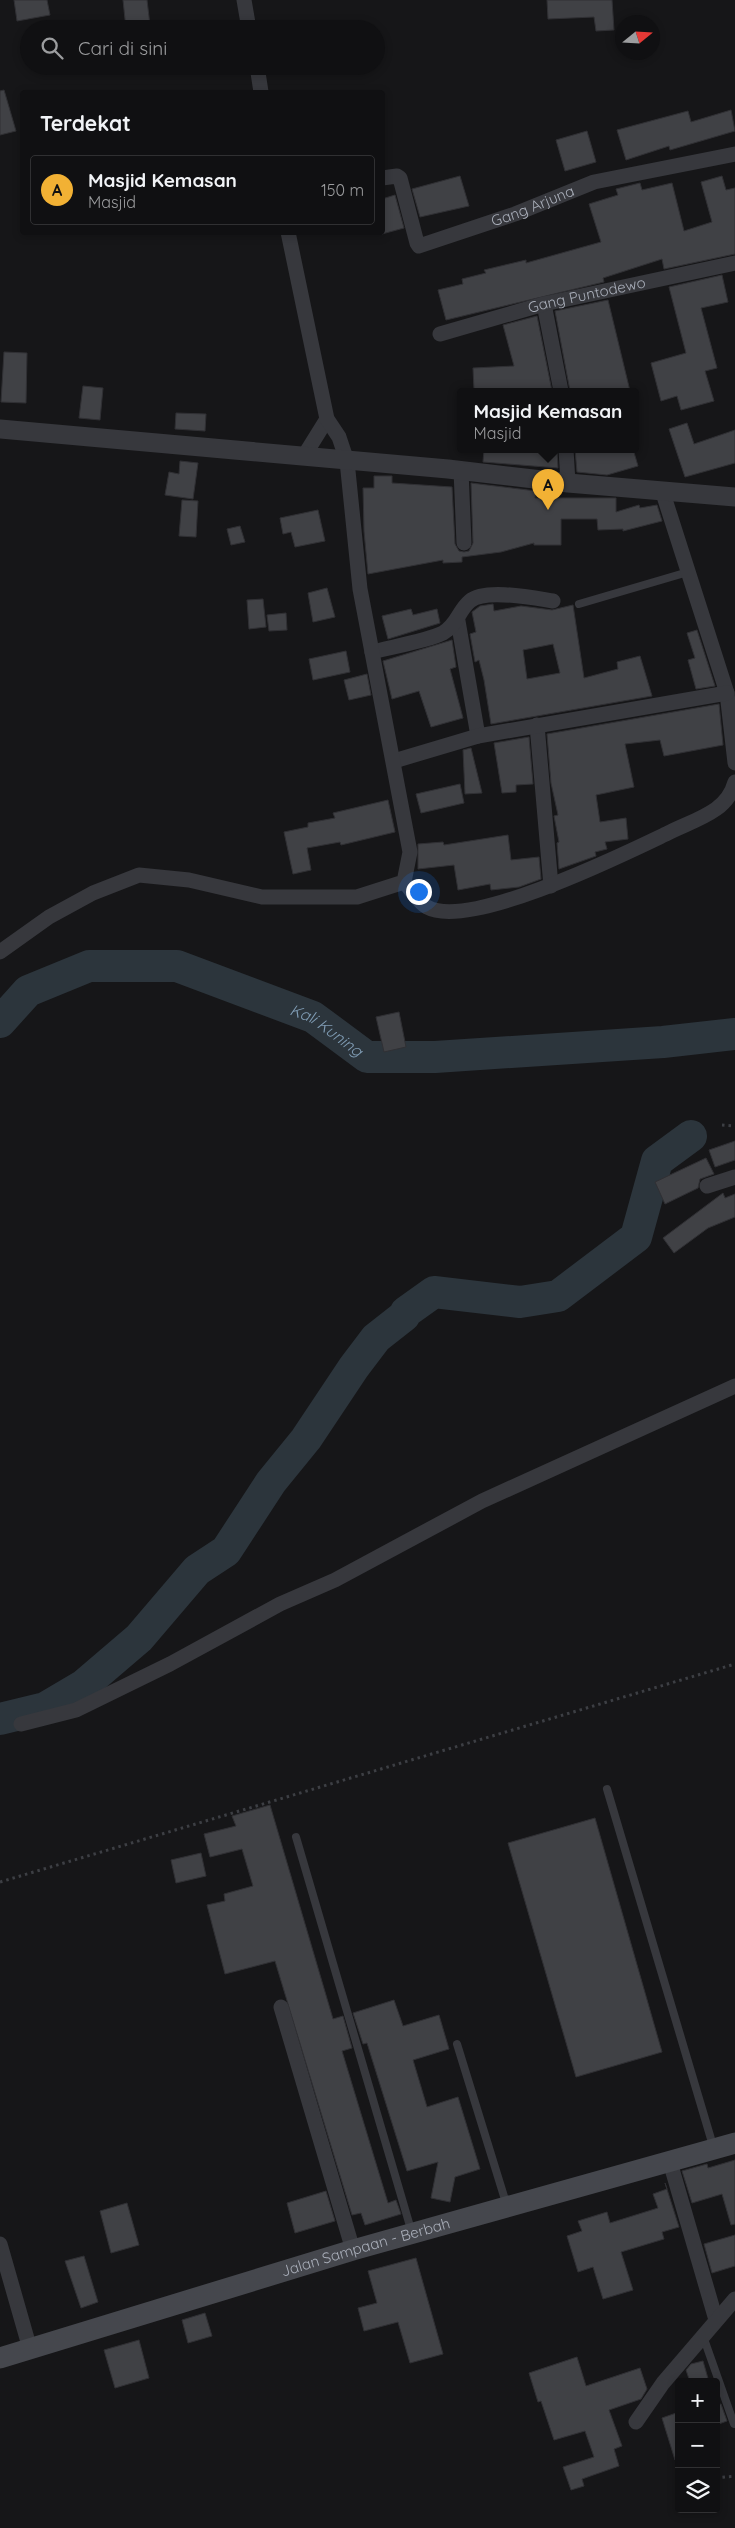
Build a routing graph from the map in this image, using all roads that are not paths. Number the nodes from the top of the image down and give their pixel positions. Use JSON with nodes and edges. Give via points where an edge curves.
{"nodes":[{"id":1,"x":244,"y":0,"type":"edge"},
{"id":2,"x":247,"y":20,"type":"edge"},
{"id":3,"x":258,"y":75,"type":"edge"},
{"id":4,"x":261,"y":90,"type":"edge"},
{"id":5,"x":735,"y":154,"type":"edge"},
{"id":6,"x":385,"y":178,"type":"edge"},
{"id":7,"x":289,"y":235,"type":"edge"},
{"id":8,"x":735,"y":263,"type":"edge"},
{"id":9,"x":544,"y":304,"type":"junction"},
{"id":10,"x":440,"y":334,"type":"dead end"},
{"id":11,"x":560,"y":388,"type":"edge"},
{"id":12,"x":328,"y":419,"type":"junction"},
{"id":13,"x":0,"y":429,"type":"edge"},
{"id":14,"x":566,"y":453,"type":"edge"},
{"id":15,"x":304,"y":456,"type":"junction"},
{"id":16,"x":348,"y":462,"type":"junction"},
{"id":17,"x":461,"y":470,"type":"junction"},
{"id":18,"x":568,"y":483,"type":"junction"},
{"id":19,"x":662,"y":490,"type":"junction"},
{"id":20,"x":735,"y":497,"type":"edge"},
{"id":21,"x":464,"y":543,"type":"dead end"},
{"id":22,"x":688,"y":572,"type":"junction"},
{"id":23,"x":553,"y":601,"type":"dead end"},
{"id":24,"x":579,"y":604,"type":"dead end"},
{"id":25,"x":458,"y":621,"type":"junction"},
{"id":26,"x":372,"y":652,"type":"junction"},
{"id":27,"x":726,"y":692,"type":"junction"},
{"id":28,"x":537,"y":725,"type":"junction"},
{"id":29,"x":478,"y":736,"type":"junction"},
{"id":30,"x":394,"y":761,"type":"junction"},
{"id":31,"x":735,"y":763,"type":"edge"},
{"id":32,"x":735,"y":782,"type":"edge"},
{"id":33,"x":404,"y":882,"type":"junction"},
{"id":34,"x":551,"y":886,"type":"junction"},
{"id":35,"x":0,"y":952,"type":"edge"},
{"id":36,"x":735,"y":1177,"type":"edge"},
{"id":37,"x":707,"y":1186,"type":"dead end"},
{"id":38,"x":735,"y":1386,"type":"edge"},
{"id":39,"x":21,"y":1724,"type":"dead end"},
{"id":40,"x":607,"y":1789,"type":"dead end"},
{"id":41,"x":296,"y":1836,"type":"dead end"},
{"id":42,"x":281,"y":2007,"type":"dead end"},
{"id":43,"x":457,"y":2044,"type":"dead end"},
{"id":44,"x":735,"y":2143,"type":"edge"},
{"id":45,"x":714,"y":2149,"type":"junction"},
{"id":46,"x":670,"y":2162,"type":"junction"},
{"id":47,"x":507,"y":2208,"type":"junction"},
{"id":48,"x":413,"y":2234,"type":"junction"},
{"id":49,"x":0,"y":2244,"type":"edge"},
{"id":50,"x":353,"y":2250,"type":"junction"},
{"id":51,"x":735,"y":2299,"type":"edge"},
{"id":52,"x":716,"y":2320,"type":"junction"},
{"id":53,"x":703,"y":2336,"type":"junction"},
{"id":54,"x":30,"y":2349,"type":"junction"},
{"id":55,"x":0,"y":2358,"type":"edge"},
{"id":56,"x":636,"y":2422,"type":"dead end"},
{"id":57,"x":734,"y":2424,"type":"dead end"}],
"edges":[{"from":1,"to":2,"type":"street"},
{"from":3,"to":4,"type":"street"},
{"from":5,"to":6,"type":"street","name":"Gang Arjuna","via":[[594,182],[420,246],[400,178]]},
{"from":7,"to":12,"type":"street"},
{"from":8,"to":9,"type":"street","name":"Gang Puntodewo"},
{"from":9,"to":10,"type":"street","name":"Gang Puntodewo"},
{"from":9,"to":11,"type":"street"},
{"from":12,"to":15,"type":"street"},
{"from":12,"to":16,"type":"street"},
{"from":13,"to":15,"type":"street"},
{"from":14,"to":18,"type":"street"},
{"from":15,"to":16,"type":"street"},
{"from":16,"to":17,"type":"street"},
{"from":16,"to":26,"type":"street","via":[[360,589]]},
{"from":17,"to":18,"type":"street"},
{"from":17,"to":21,"type":"street"},
{"from":18,"to":19,"type":"street"},
{"from":19,"to":20,"type":"street"},
{"from":19,"to":22,"type":"street"},
{"from":22,"to":24,"type":"lane"},
{"from":22,"to":27,"type":"street"},
{"from":23,"to":25,"type":"street","via":[[508,593],[471,600]]},
{"from":25,"to":26,"type":"street","via":[[442,633]]},
{"from":25,"to":29,"type":"street"},
{"from":26,"to":30,"type":"street"},
{"from":27,"to":28,"type":"street"},
{"from":27,"to":31,"type":"street"},
{"from":28,"to":29,"type":"street"},
{"from":28,"to":34,"type":"street"},
{"from":29,"to":30,"type":"street"},
{"from":30,"to":33,"type":"street","via":[[410,852]]},
{"from":32,"to":34,"type":"street","via":[[732,794],[717,809]]},
{"from":33,"to":34,"type":"street","via":[[427,907],[441,910],[506,902]]},
{"from":33,"to":35,"type":"street","via":[[357,897],[262,897],[189,880],[139,876],[92,893],[49,917]]},
{"from":36,"to":37,"type":"street"},
{"from":38,"to":39,"type":"street","via":[[482,1501],[335,1580],[280,1604],[170,1664],[76,1710]]},
{"from":40,"to":45,"type":"lane"},
{"from":41,"to":48,"type":"lane"},
{"from":42,"to":50,"type":"street"},
{"from":43,"to":47,"type":"lane"},
{"from":44,"to":45,"type":"main road","name":"Jalan Sampaan - Berbah"},
{"from":45,"to":46,"type":"main road","name":"Jalan Sampaan - Berbah"},
{"from":46,"to":47,"type":"main road","name":"Jalan Sampaan - Berbah"},
{"from":46,"to":52,"type":"street"},
{"from":47,"to":48,"type":"main road","name":"Jalan Sampaan - Berbah"},
{"from":48,"to":50,"type":"main road","name":"Jalan Sampaan - Berbah"},
{"from":49,"to":54,"type":"street"},
{"from":50,"to":54,"type":"main road","name":"Jalan Sampaan - Berbah"},
{"from":51,"to":52,"type":"street"},
{"from":52,"to":53,"type":"street"},
{"from":53,"to":56,"type":"street","via":[[663,2383]]},
{"from":53,"to":57,"type":"lane"},
{"from":54,"to":55,"type":"main road","name":"Jalan Sampaan - Berbah"}]}
